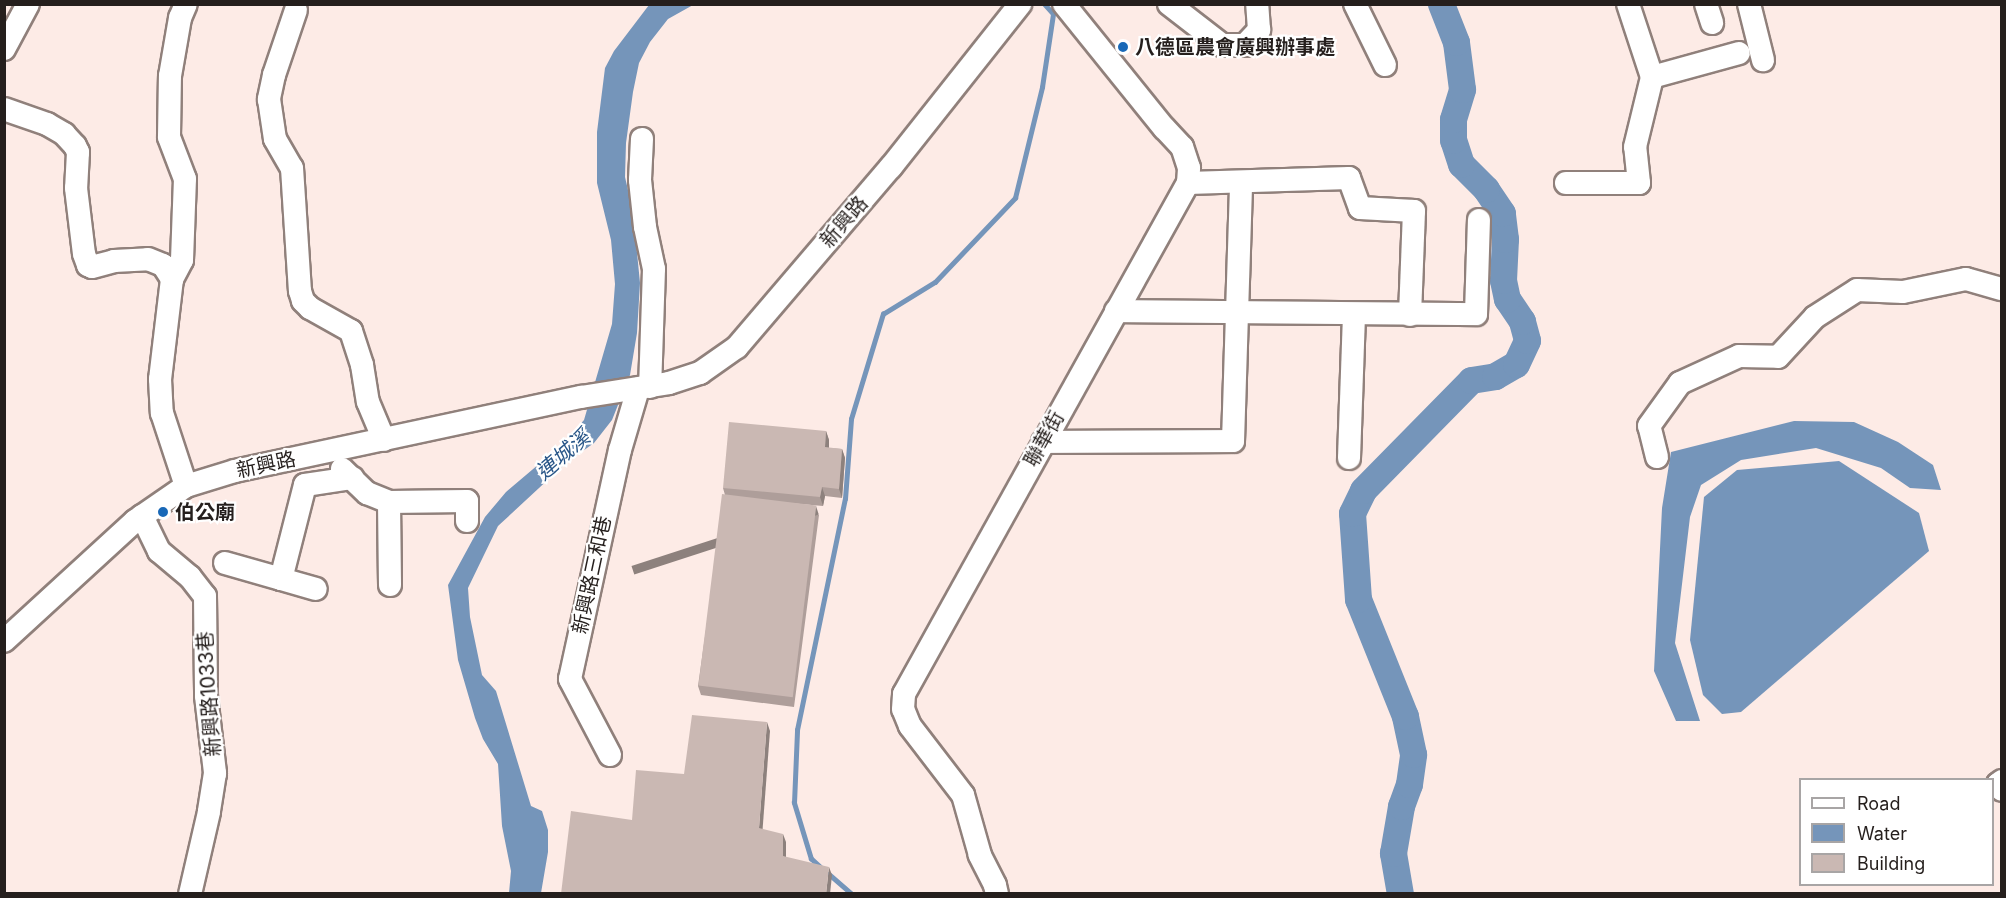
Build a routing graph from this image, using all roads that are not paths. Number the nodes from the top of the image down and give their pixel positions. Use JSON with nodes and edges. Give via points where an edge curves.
{"nodes":[{"id":1,"x":28,"y":4,"type":"edge"},
{"id":2,"x":186,"y":4,"type":"edge"},
{"id":3,"x":1020,"y":4,"type":"edge"},
{"id":4,"x":1070,"y":4,"type":"edge"},
{"id":5,"x":1169,"y":4,"type":"edge"},
{"id":6,"x":1257,"y":4,"type":"edge"},
{"id":7,"x":1355,"y":4,"type":"edge"},
{"id":8,"x":1628,"y":4,"type":"edge"},
{"id":9,"x":1749,"y":4,"type":"edge"},
{"id":10,"x":1064,"y":5,"type":"edge"},
{"id":11,"x":296,"y":10,"type":"dead end"},
{"id":12,"x":4,"y":50,"type":"edge"},
{"id":13,"x":1739,"y":53,"type":"dead end"},
{"id":14,"x":1763,"y":60,"type":"dead end"},
{"id":15,"x":1385,"y":65,"type":"dead end"},
{"id":16,"x":1652,"y":76,"type":"junction"},
{"id":17,"x":4,"y":109,"type":"edge"},
{"id":18,"x":642,"y":139,"type":"dead end"},
{"id":19,"x":1241,"y":182,"type":"junction"},
{"id":20,"x":1188,"y":183,"type":"junction"},
{"id":21,"x":1566,"y":183,"type":"dead end"},
{"id":22,"x":1479,"y":220,"type":"dead end"},
{"id":23,"x":172,"y":279,"type":"junction"},
{"id":24,"x":2001,"y":290,"type":"edge"},
{"id":25,"x":1116,"y":311,"type":"junction"},
{"id":26,"x":1237,"y":312,"type":"junction"},
{"id":27,"x":1354,"y":314,"type":"junction"},
{"id":28,"x":1410,"y":315,"type":"junction"},
{"id":29,"x":640,"y":389,"type":"junction"},
{"id":30,"x":384,"y":441,"type":"junction"},
{"id":31,"x":1043,"y":442,"type":"junction"},
{"id":32,"x":326,"y":452,"type":"junction"},
{"id":33,"x":1657,"y":457,"type":"dead end"},
{"id":34,"x":1349,"y":458,"type":"dead end"},
{"id":35,"x":352,"y":478,"type":"junction"},
{"id":36,"x":186,"y":486,"type":"junction"},
{"id":37,"x":389,"y":502,"type":"junction"},
{"id":38,"x":142,"y":516,"type":"junction"},
{"id":39,"x":467,"y":522,"type":"dead end"},
{"id":40,"x":225,"y":563,"type":"dead end"},
{"id":41,"x":281,"y":579,"type":"junction"},
{"id":42,"x":390,"y":585,"type":"dead end"},
{"id":43,"x":316,"y":589,"type":"dead end"},
{"id":44,"x":4,"y":641,"type":"edge"},
{"id":45,"x":610,"y":754,"type":"dead end"},
{"id":46,"x":2001,"y":781,"type":"edge"},
{"id":47,"x":2001,"y":790,"type":"edge"},
{"id":48,"x":190,"y":894,"type":"edge"},
{"id":49,"x":997,"y":894,"type":"edge"}],
"edges":[{"from":1,"to":12,"type":"street"},
{"from":2,"to":23,"type":"street","via":[[170,76],[169,137],[185,179],[182,260]]},
{"from":3,"to":29,"type":"street","name":"新興路","via":[[891,167],[737,347],[700,373]]},
{"from":4,"to":10,"type":"street"},
{"from":5,"to":6,"type":"street","via":[[1222,45],[1245,45],[1259,30]]},
{"from":7,"to":15,"type":"street"},
{"from":8,"to":16,"type":"street"},
{"from":9,"to":14,"type":"street"},
{"from":10,"to":20,"type":"street","via":[[1182,147],[1189,168]]},
{"from":11,"to":30,"type":"street","via":[[269,99],[275,139],[292,168],[300,291],[310,308],[351,331],[368,402]]},
{"from":13,"to":16,"type":"street"},
{"from":16,"to":21,"type":"street","via":[[1635,147],[1639,183]]},
{"from":17,"to":23,"type":"street","via":[[47,124],[75,146],[88,265],[148,259],[163,265]]},
{"from":18,"to":29,"type":"street","name":"新興路三和巷","via":[[642,192],[654,269]]},
{"from":19,"to":20,"type":"street"},
{"from":19,"to":26,"type":"street"},
{"from":19,"to":28,"type":"street","via":[[1348,178],[1360,208],[1413,211]]},
{"from":20,"to":25,"type":"street","name":"聯華街"},
{"from":22,"to":28,"type":"street","via":[[1476,314]]},
{"from":23,"to":36,"type":"street","via":[[160,379],[162,413]]},
{"from":24,"to":33,"type":"street","via":[[1966,279],[1903,292],[1857,290],[1815,317],[1778,357],[1739,356],[1680,383],[1649,426]]},
{"from":25,"to":26,"type":"street"},
{"from":25,"to":31,"type":"street","name":"聯華街"},
{"from":26,"to":27,"type":"street"},
{"from":26,"to":31,"type":"street","via":[[1233,441]]},
{"from":27,"to":28,"type":"street"},
{"from":27,"to":34,"type":"street"},
{"from":29,"to":30,"type":"street","name":"新興路","via":[[581,397]]},
{"from":29,"to":45,"type":"street","name":"新興路三和巷","via":[[620,450],[570,679]]},
{"from":30,"to":32,"type":"street","name":"新興路"},
{"from":31,"to":49,"type":"street","name":"聯華街","via":[[904,694],[903,709],[910,726],[963,795],[980,855]]},
{"from":32,"to":35,"type":"street"},
{"from":32,"to":36,"type":"street","name":"新興路","via":[[235,471]]},
{"from":35,"to":37,"type":"street","via":[[367,493]]},
{"from":35,"to":41,"type":"street","via":[[305,485]]},
{"from":36,"to":38,"type":"street","name":"新興路"},
{"from":37,"to":39,"type":"street","via":[[467,501]]},
{"from":37,"to":42,"type":"street"},
{"from":38,"to":44,"type":"street","name":"新興路"},
{"from":38,"to":48,"type":"street","name":"新興路1033巷","via":[[159,550],[205,596],[206,696],[215,773]]},
{"from":40,"to":41,"type":"street"},
{"from":41,"to":43,"type":"street"},
{"from":46,"to":47,"type":"street"}]}
